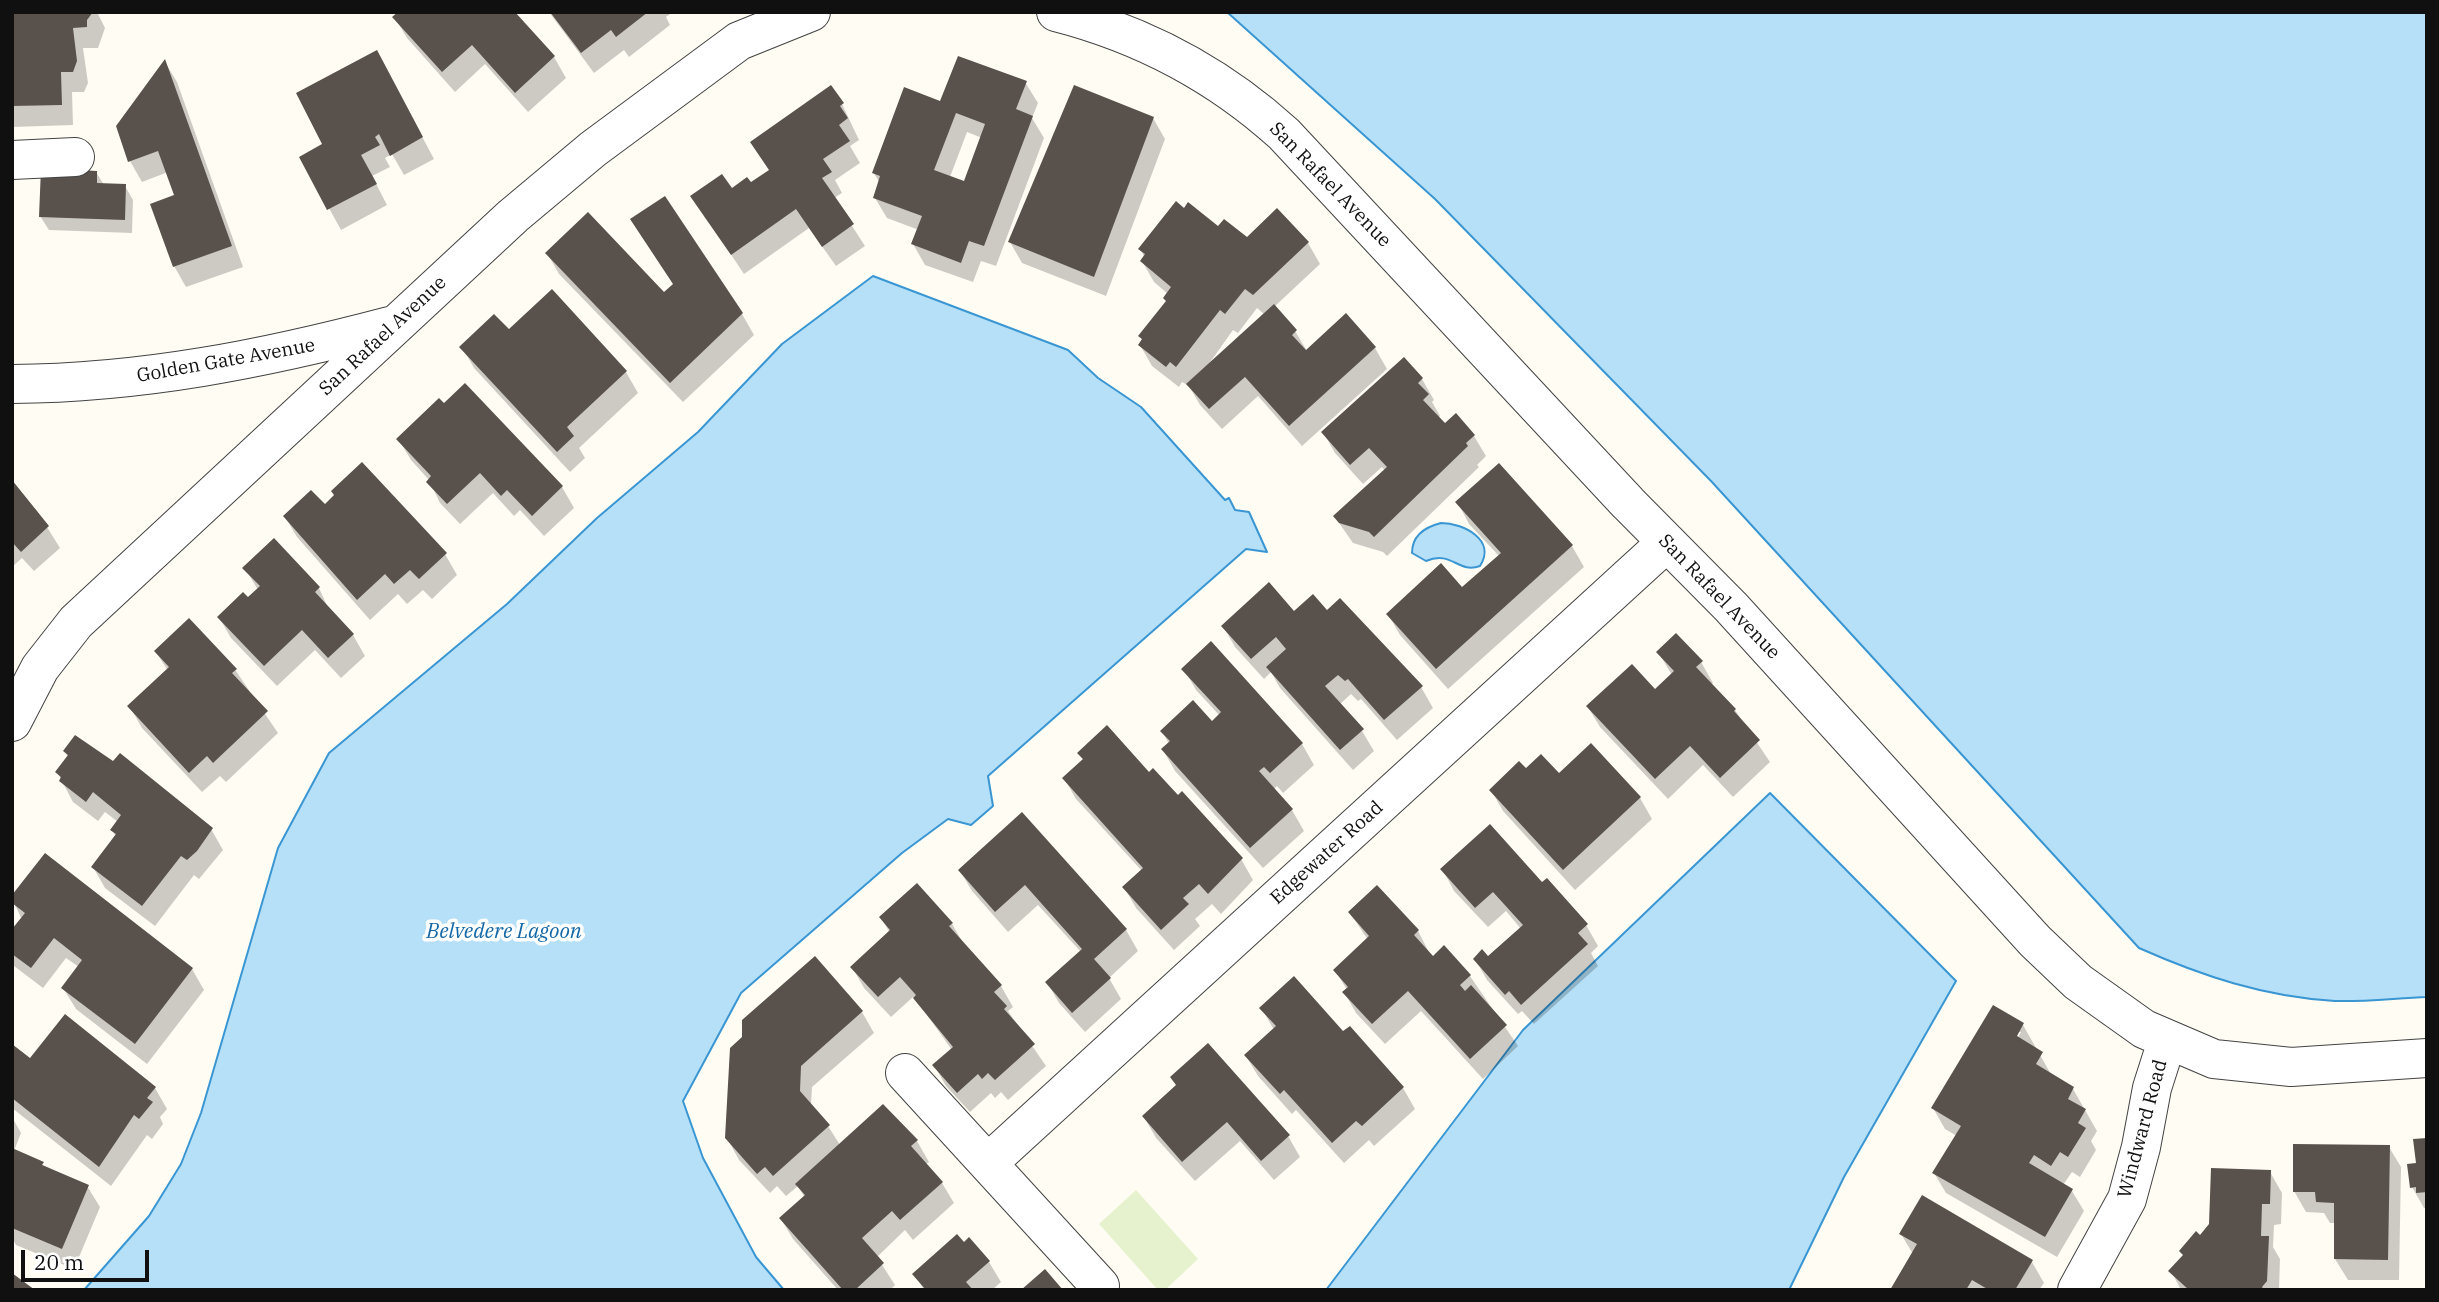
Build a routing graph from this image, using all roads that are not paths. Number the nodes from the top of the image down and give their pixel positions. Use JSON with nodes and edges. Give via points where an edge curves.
{"nodes":[{"id":1,"x":748,"y":12,"type":"edge"},
{"id":2,"x":811,"y":12,"type":"edge"},
{"id":3,"x":1056,"y":12,"type":"edge"},
{"id":4,"x":719,"y":53,"type":"junction"},
{"id":5,"x":75,"y":157,"type":"dead end"},
{"id":6,"x":12,"y":160,"type":"edge"},
{"id":7,"x":395,"y":325,"type":"junction"},
{"id":8,"x":12,"y":384,"type":"edge"},
{"id":9,"x":1667,"y":543,"type":"junction"},
{"id":10,"x":12,"y":722,"type":"edge"},
{"id":11,"x":2167,"y":1041,"type":"junction"},
{"id":12,"x":2427,"y":1058,"type":"edge"},
{"id":13,"x":905,"y":1073,"type":"dead end"},
{"id":14,"x":988,"y":1163,"type":"junction"},
{"id":15,"x":1100,"y":1286,"type":"dead end"},
{"id":16,"x":2077,"y":1290,"type":"edge"}],
"edges":[{"from":1,"to":4,"type":"street"},
{"from":2,"to":4,"type":"street","name":"San Rafael Avenue","via":[[760,30]]},
{"from":3,"to":9,"type":"street","name":"San Rafael Avenue","via":[[1123,33],[1179,59],[1259,112],[1307,157]]},
{"from":4,"to":7,"type":"street","name":"San Rafael Avenue","via":[[513,216]]},
{"from":5,"to":6,"type":"street"},
{"from":7,"to":8,"type":"street","name":"Golden Gate Avenue","via":[[284,354],[184,372]]},
{"from":7,"to":10,"type":"street","name":"San Rafael Avenue","via":[[76,622],[40,668]]},
{"from":9,"to":11,"type":"street","name":"San Rafael Avenue","via":[[2056,962],[2122,1015]]},
{"from":9,"to":14,"type":"street","name":"Edgewater Road"},
{"from":11,"to":12,"type":"street","name":"San Rafael Avenue","via":[[2214,1059],[2266,1066]]},
{"from":11,"to":16,"type":"street","name":"Windward Road","via":[[2127,1199]]},
{"from":13,"to":14,"type":"street"},
{"from":14,"to":15,"type":"street"}]}
